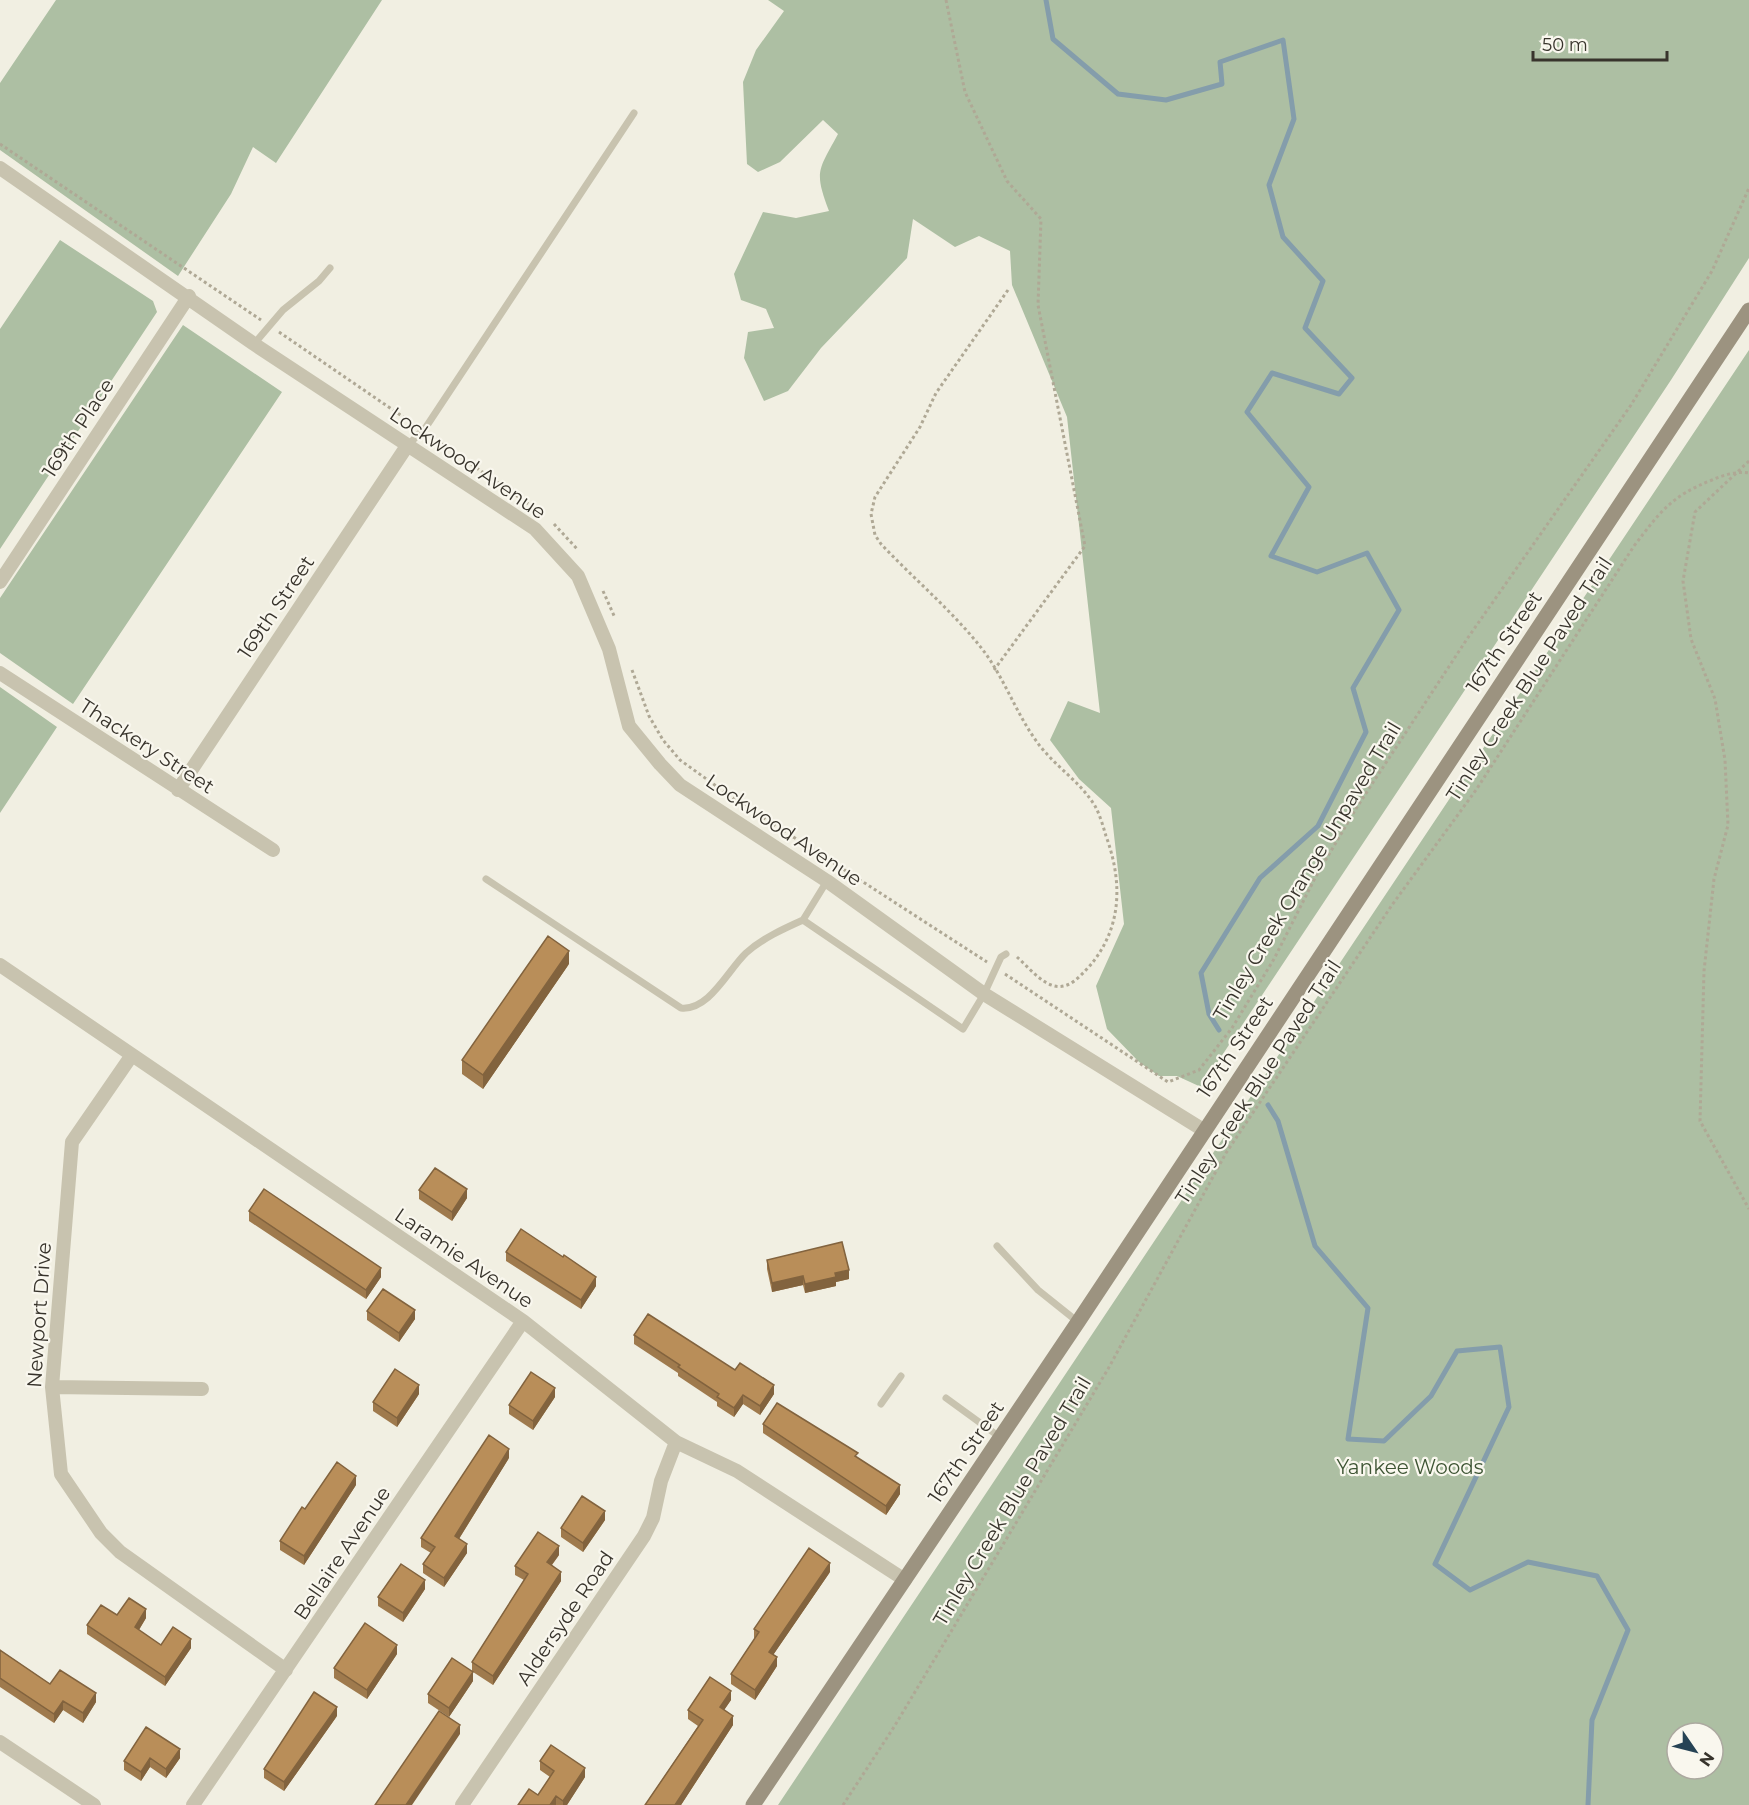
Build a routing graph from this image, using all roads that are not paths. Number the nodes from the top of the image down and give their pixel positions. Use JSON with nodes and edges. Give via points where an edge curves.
{"nodes":[{"id":1,"x":634,"y":113,"type":"dead end"},
{"id":2,"x":0,"y":168,"type":"edge"},
{"id":3,"x":330,"y":268,"type":"dead end"},
{"id":4,"x":189,"y":296,"type":"junction"},
{"id":5,"x":1749,"y":310,"type":"edge"},
{"id":6,"x":254,"y":344,"type":"junction"},
{"id":7,"x":407,"y":446,"type":"junction"},
{"id":8,"x":0,"y":582,"type":"edge"},
{"id":9,"x":0,"y":673,"type":"edge"},
{"id":10,"x":178,"y":790,"type":"junction"},
{"id":11,"x":273,"y":850,"type":"dead end"},
{"id":12,"x":486,"y":879,"type":"dead end"},
{"id":13,"x":827,"y":880,"type":"junction"},
{"id":14,"x":803,"y":920,"type":"junction"},
{"id":15,"x":1006,"y":954,"type":"road end"},
{"id":16,"x":0,"y":965,"type":"edge"},
{"id":17,"x":984,"y":994,"type":"junction"},
{"id":18,"x":132,"y":1055,"type":"junction"},
{"id":19,"x":1205,"y":1131,"type":"junction"},
{"id":20,"x":997,"y":1246,"type":"dead end"},
{"id":21,"x":523,"y":1321,"type":"junction"},
{"id":22,"x":1078,"y":1322,"type":"junction"},
{"id":23,"x":900,"y":1376,"type":"dead end"},
{"id":24,"x":52,"y":1387,"type":"junction"},
{"id":25,"x":202,"y":1389,"type":"dead end"},
{"id":26,"x":946,"y":1398,"type":"dead end"},
{"id":27,"x":881,"y":1404,"type":"dead end"},
{"id":28,"x":1001,"y":1438,"type":"junction"},
{"id":29,"x":676,"y":1442,"type":"junction"},
{"id":30,"x":905,"y":1580,"type":"junction"},
{"id":31,"x":286,"y":1670,"type":"junction"},
{"id":32,"x":0,"y":1742,"type":"edge"},
{"id":33,"x":93,"y":1805,"type":"edge"},
{"id":34,"x":193,"y":1805,"type":"edge"},
{"id":35,"x":462,"y":1805,"type":"edge"},
{"id":36,"x":753,"y":1805,"type":"edge"}],
"edges":[{"from":1,"to":7,"type":"lane","via":[[426,427]]},
{"from":2,"to":4,"type":"street","name":"Lockwood Avenue"},
{"from":3,"to":6,"type":"lane","via":[[283,310]]},
{"from":4,"to":6,"type":"street","name":"Lockwood Avenue"},
{"from":4,"to":8,"type":"street","name":"169th Place"},
{"from":5,"to":19,"type":"main road","name":"167th Street"},
{"from":6,"to":7,"type":"street","name":"Lockwood Avenue"},
{"from":7,"to":10,"type":"street","name":"169th Street"},
{"from":7,"to":13,"type":"street","name":"Lockwood Avenue","via":[[535,529],[578,576],[609,649],[629,726],[660,764],[680,784]]},
{"from":9,"to":10,"type":"street","name":"Thackery Street"},
{"from":10,"to":11,"type":"street","name":"Thackery Street"},
{"from":12,"to":14,"type":"lane","via":[[681,1008],[692,1009],[701,1003],[746,953],[774,933]]},
{"from":13,"to":14,"type":"lane"},
{"from":13,"to":17,"type":"street","name":"Lockwood Avenue"},
{"from":14,"to":17,"type":"lane","via":[[963,1029]]},
{"from":15,"to":17,"type":"lane"},
{"from":16,"to":18,"type":"street","name":"Laramie Avenue"},
{"from":17,"to":19,"type":"street","name":"Lockwood Avenue"},
{"from":18,"to":21,"type":"street","name":"Laramie Avenue"},
{"from":18,"to":24,"type":"street","name":"Newport Drive","via":[[72,1142]]},
{"from":19,"to":22,"type":"main road","name":"167th Street"},
{"from":20,"to":22,"type":"lane","via":[[1038,1290]]},
{"from":21,"to":29,"type":"street","name":"Laramie Avenue"},
{"from":21,"to":31,"type":"street","name":"Bellaire Avenue"},
{"from":22,"to":28,"type":"main road","name":"167th Street"},
{"from":23,"to":27,"type":"lane"},
{"from":24,"to":25,"type":"street"},
{"from":24,"to":31,"type":"street","name":"Newport Drive","via":[[61,1474],[101,1533],[120,1552]]},
{"from":26,"to":28,"type":"lane"},
{"from":28,"to":30,"type":"main road","name":"167th Street"},
{"from":29,"to":30,"type":"street","name":"Laramie Avenue","via":[[737,1471]]},
{"from":29,"to":35,"type":"street","name":"Aldersyde Road","via":[[644,1536]]},
{"from":30,"to":36,"type":"main road","name":"167th Street"},
{"from":31,"to":34,"type":"street","name":"Bellaire Avenue"},
{"from":32,"to":33,"type":"street"}]}
